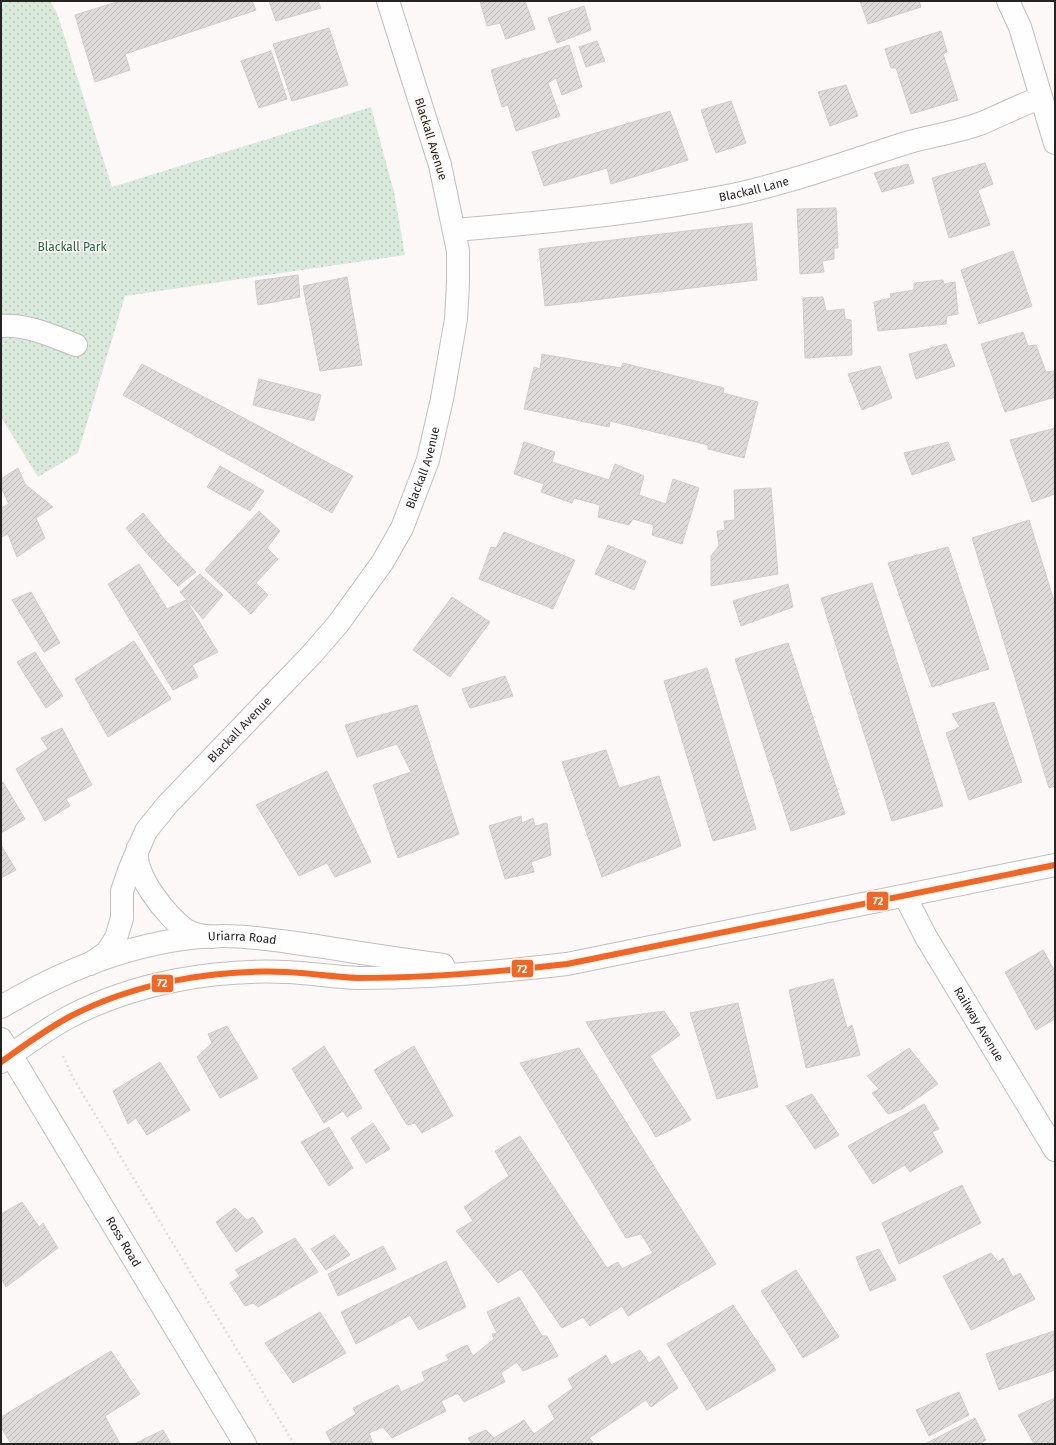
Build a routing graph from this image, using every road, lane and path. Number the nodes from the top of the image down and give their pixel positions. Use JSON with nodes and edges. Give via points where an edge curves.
{"nodes":[{"id":1,"x":388,"y":1,"type":"edge"},
{"id":2,"x":1008,"y":1,"type":"edge"},
{"id":3,"x":1022,"y":1,"type":"edge"},
{"id":4,"x":1020,"y":27,"type":"junction"},
{"id":5,"x":1040,"y":98,"type":"junction"},
{"id":6,"x":1055,"y":143,"type":"edge"},
{"id":7,"x":455,"y":230,"type":"junction"},
{"id":8,"x":1,"y":326,"type":"edge"},
{"id":9,"x":76,"y":345,"type":"dead end"},
{"id":10,"x":138,"y":847,"type":"junction"},
{"id":11,"x":1055,"y":865,"type":"edge"},
{"id":12,"x":906,"y":896,"type":"junction"},
{"id":13,"x":213,"y":937,"type":"junction"},
{"id":14,"x":90,"y":964,"type":"junction"},
{"id":15,"x":494,"y":972,"type":"junction"},
{"id":16,"x":1,"y":1007,"type":"edge"},
{"id":17,"x":4,"y":1052,"type":"edge"},
{"id":18,"x":64,"y":1056,"type":"dead end"},
{"id":19,"x":1055,"y":1150,"type":"edge"},
{"id":20,"x":245,"y":1444,"type":"edge"},
{"id":21,"x":294,"y":1444,"type":"edge"}],
"edges":[{"from":1,"to":7,"type":"street","name":"Blackall Avenue","via":[[440,164]]},
{"from":2,"to":4,"type":"street"},
{"from":3,"to":4,"type":"street"},
{"from":4,"to":5,"type":"street"},
{"from":5,"to":6,"type":"street"},
{"from":5,"to":7,"type":"street","name":"Blackall Lane","via":[[976,124],[738,194],[564,221]]},
{"from":7,"to":10,"type":"street","name":"Blackall Avenue","via":[[458,251],[456,319],[442,399],[428,460],[402,528],[382,563],[338,624],[167,805],[146,831]]},
{"from":8,"to":9,"type":"street","via":[[37,331]]},
{"from":10,"to":13,"type":"street","name":"Blackall Avenue","via":[[136,860],[139,869],[164,908],[186,930]]},
{"from":10,"to":14,"type":"street","name":"Blackall Avenue","via":[[123,886],[122,918],[116,938],[107,952]]},
{"from":11,"to":12,"type":"street","name":"Uriarra Road"},
{"from":12,"to":15,"type":"street","name":"Uriarra Road","via":[[747,926],[633,952],[567,964]]},
{"from":12,"to":19,"type":"street","name":"Railway Avenue","via":[[926,937]]},
{"from":13,"to":14,"type":"street","name":"Uriarra Road","via":[[169,941],[115,954]]},
{"from":13,"to":15,"type":"street","name":"Uriarra Road","via":[[257,938]]},
{"from":14,"to":16,"type":"street","name":"Uriarra Road","via":[[50,980]]},
{"from":15,"to":17,"type":"street","name":"Uriarra Road","via":[[358,978],[286,972],[194,978],[152,987],[100,1004]]},
{"from":17,"to":20,"type":"street","name":"Ross Road"},
{"from":18,"to":21,"type":"path","via":[[72,1078]]}]}
